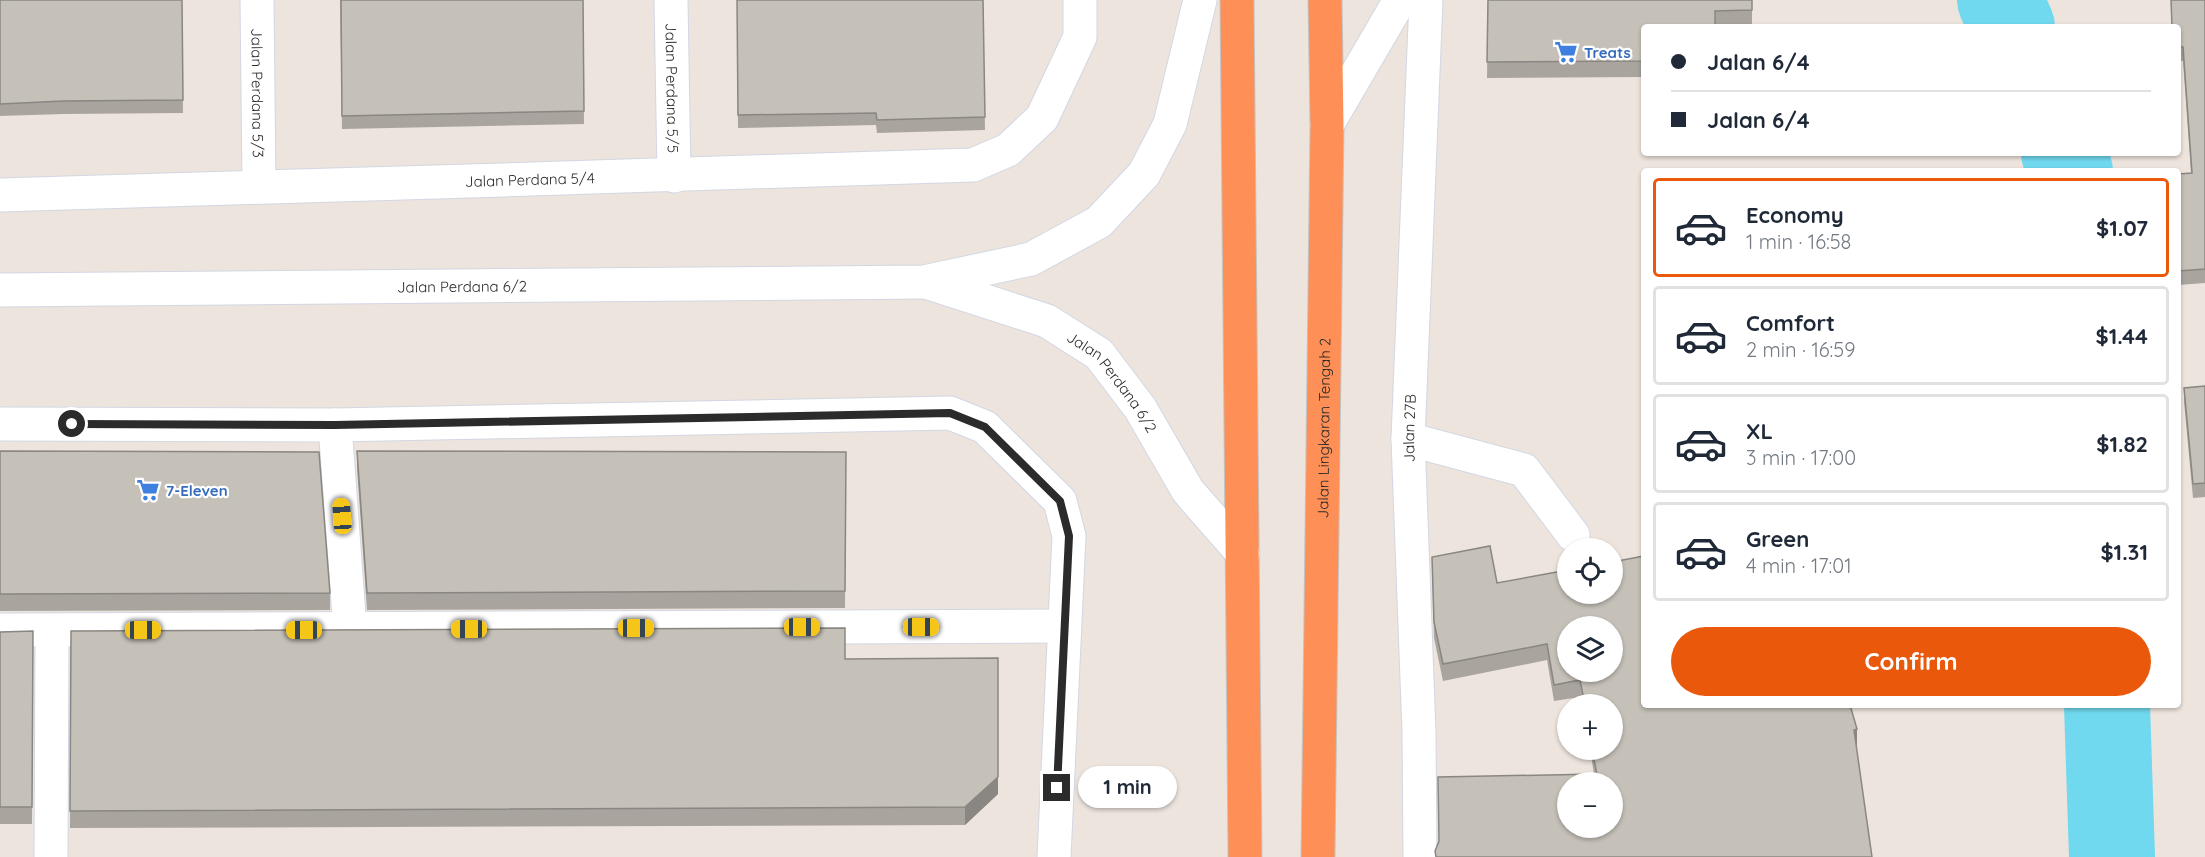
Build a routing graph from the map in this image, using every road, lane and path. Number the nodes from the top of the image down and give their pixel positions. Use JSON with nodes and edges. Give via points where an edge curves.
{"nodes":[{"id":1,"x":257,"y":0,"type":"edge"},
{"id":2,"x":671,"y":0,"type":"edge"},
{"id":3,"x":1080,"y":0,"type":"edge"},
{"id":4,"x":1200,"y":0,"type":"edge"},
{"id":5,"x":1237,"y":0,"type":"edge"},
{"id":6,"x":1325,"y":0,"type":"edge"},
{"id":7,"x":1400,"y":0,"type":"edge"},
{"id":8,"x":1426,"y":0,"type":"edge"},
{"id":9,"x":1327,"y":125,"type":"junction"},
{"id":10,"x":674,"y":176,"type":"junction"},
{"id":11,"x":259,"y":185,"type":"junction"},
{"id":12,"x":0,"y":195,"type":"edge"},
{"id":13,"x":924,"y":282,"type":"junction"},
{"id":14,"x":0,"y":290,"type":"edge"},
{"id":15,"x":0,"y":424,"type":"edge"},
{"id":16,"x":335,"y":425,"type":"junction"},
{"id":17,"x":1408,"y":440,"type":"junction"},
{"id":18,"x":1572,"y":534,"type":"dead end"},
{"id":19,"x":1244,"y":554,"type":"junction"},
{"id":20,"x":1064,"y":626,"type":"junction"},
{"id":21,"x":0,"y":630,"type":"edge"},
{"id":22,"x":52,"y":630,"type":"junction"},
{"id":23,"x":350,"y":630,"type":"junction"},
{"id":24,"x":51,"y":857,"type":"edge"},
{"id":25,"x":1054,"y":857,"type":"edge"},
{"id":26,"x":1245,"y":857,"type":"edge"},
{"id":27,"x":1318,"y":857,"type":"edge"},
{"id":28,"x":1420,"y":857,"type":"edge"}],
"edges":[{"from":1,"to":11,"type":"street","name":"Jalan Perdana 5/3"},
{"from":2,"to":10,"type":"street","name":"Jalan Perdana 5/5"},
{"from":3,"to":10,"type":"street","name":"Jalan Perdana 5/4","via":[[1080,36],[1042,118],[1008,150],[973,165]]},
{"from":4,"to":13,"type":"street","name":"Jalan Perdana 6/2","via":[[1170,124],[1144,174],[1100,222],[1031,259]]},
{"from":5,"to":19,"type":"highway"},
{"from":6,"to":9,"type":"highway","name":"Jalan Lingkaran Tengah 2"},
{"from":7,"to":9,"type":"street"},
{"from":8,"to":17,"type":"street","name":"Jalan 27B"},
{"from":9,"to":27,"type":"highway","name":"Jalan Lingkaran Tengah 2"},
{"from":10,"to":11,"type":"street","name":"Jalan Perdana 5/4"},
{"from":11,"to":12,"type":"street","name":"Jalan Perdana 5/4"},
{"from":13,"to":14,"type":"street","name":"Jalan Perdana 6/2"},
{"from":13,"to":19,"type":"street","name":"Jalan Perdana 6/2","via":[[1047,321],[1099,354],[1140,408],[1188,491]]},
{"from":15,"to":16,"type":"street"},
{"from":16,"to":20,"type":"street","via":[[950,413],[985,427],[1060,501],[1069,536]]},
{"from":16,"to":23,"type":"street"},
{"from":17,"to":18,"type":"street","via":[[1524,470]]},
{"from":17,"to":28,"type":"street","name":"Jalan 27B"},
{"from":19,"to":26,"type":"highway"},
{"from":20,"to":23,"type":"street"},
{"from":20,"to":25,"type":"street"},
{"from":21,"to":22,"type":"street"},
{"from":22,"to":23,"type":"street"},
{"from":22,"to":24,"type":"street"}]}
